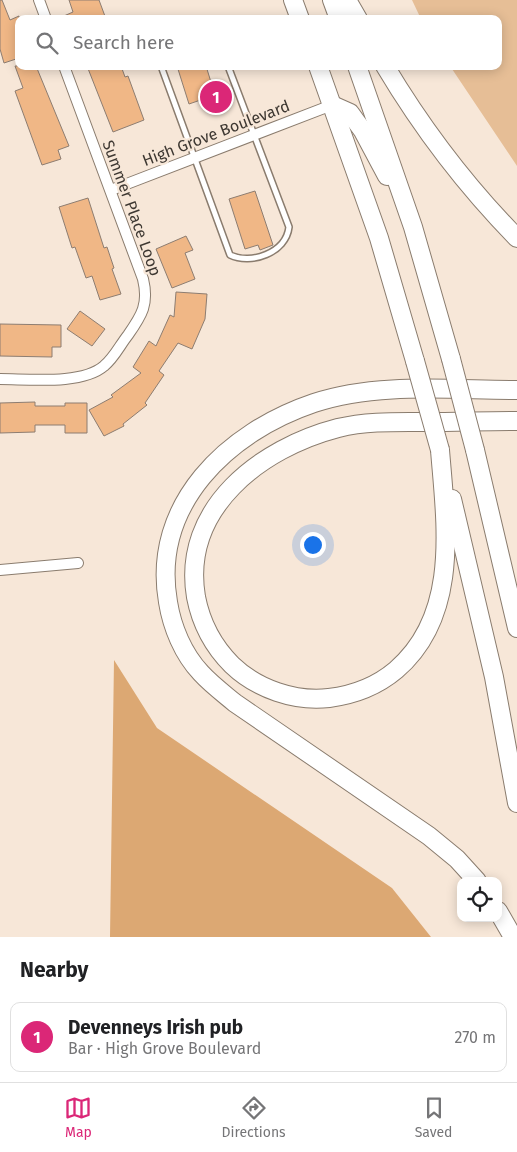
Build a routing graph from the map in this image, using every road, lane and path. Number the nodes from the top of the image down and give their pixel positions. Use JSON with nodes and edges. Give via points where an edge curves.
{"nodes":[{"id":1,"x":38,"y":0,"type":"edge"},
{"id":2,"x":293,"y":0,"type":"edge"},
{"id":3,"x":332,"y":0,"type":"edge"},
{"id":4,"x":348,"y":0,"type":"edge"},
{"id":5,"x":44,"y":15,"type":"edge"},
{"id":6,"x":299,"y":15,"type":"edge"},
{"id":7,"x":338,"y":15,"type":"edge"},
{"id":8,"x":356,"y":15,"type":"edge"},
{"id":9,"x":66,"y":70,"type":"edge"},
{"id":10,"x":162,"y":70,"type":"edge"},
{"id":11,"x":230,"y":70,"type":"edge"},
{"id":12,"x":319,"y":70,"type":"edge"},
{"id":13,"x":358,"y":70,"type":"edge"},
{"id":14,"x":388,"y":70,"type":"edge"},
{"id":15,"x":332,"y":105,"type":"junction"},
{"id":16,"x":254,"y":135,"type":"junction"},
{"id":17,"x":195,"y":158,"type":"junction"},
{"id":18,"x":111,"y":190,"type":"junction"},
{"id":19,"x":413,"y":227,"type":"junction"},
{"id":20,"x":517,"y":238,"type":"edge"},
{"id":21,"x":0,"y":379,"type":"edge"},
{"id":22,"x":517,"y":390,"type":"edge"},
{"id":23,"x":517,"y":421,"type":"edge"},
{"id":24,"x":440,"y":450,"type":"junction"},
{"id":25,"x":78,"y":563,"type":"dead end"},
{"id":26,"x":0,"y":570,"type":"edge"},
{"id":27,"x":517,"y":628,"type":"edge"},
{"id":28,"x":517,"y":803,"type":"edge"},
{"id":29,"x":473,"y":877,"type":"edge"},
{"id":30,"x":502,"y":917,"type":"edge"},
{"id":31,"x":514,"y":937,"type":"edge"}],
"edges":[{"from":1,"to":5,"type":"street"},
{"from":2,"to":6,"type":"highway"},
{"from":3,"to":7,"type":"highway"},
{"from":4,"to":8,"type":"highway"},
{"from":9,"to":18,"type":"street","name":"Summer Place Loop"},
{"from":10,"to":17,"type":"lane"},
{"from":11,"to":16,"type":"lane"},
{"from":12,"to":15,"type":"highway"},
{"from":13,"to":19,"type":"highway"},
{"from":14,"to":20,"type":"highway","via":[[452,164]]},
{"from":15,"to":16,"type":"street","name":"High Grove Boulevard"},
{"from":15,"to":19,"type":"highway","via":[[350,113],[363,130]]},
{"from":15,"to":24,"type":"highway","bridge":true,"via":[[378,238]]},
{"from":16,"to":17,"type":"street","name":"High Grove Boulevard"},
{"from":16,"to":17,"type":"lane","via":[[289,228],[286,240],[269,253],[246,258],[230,255]]},
{"from":17,"to":18,"type":"street","name":"High Grove Boulevard"},
{"from":18,"to":21,"type":"street","name":"Summer Place Loop","via":[[143,279],[146,300],[139,319],[107,364],[92,374],[76,378]]},
{"from":19,"to":27,"type":"highway","bridge":true,"via":[[475,450]]},
{"from":22,"to":29,"type":"highway","via":[[373,391],[326,400],[282,416],[236,444],[198,481],[177,516],[166,560],[166,591],[174,625],[188,656],[200,672],[235,703],[429,836]]},
{"from":23,"to":24,"type":"highway","via":[[351,425],[302,441],[272,456],[243,477],[207,520],[197,548],[194,575],[197,602],[206,628],[212,641],[232,665],[245,676],[279,693],[320,699],[338,697],[374,685],[405,662],[427,632],[444,572],[446,531]]},
{"from":24,"to":28,"type":"highway","via":[[492,668]]},
{"from":25,"to":26,"type":"street"},
{"from":30,"to":31,"type":"highway"}]}
